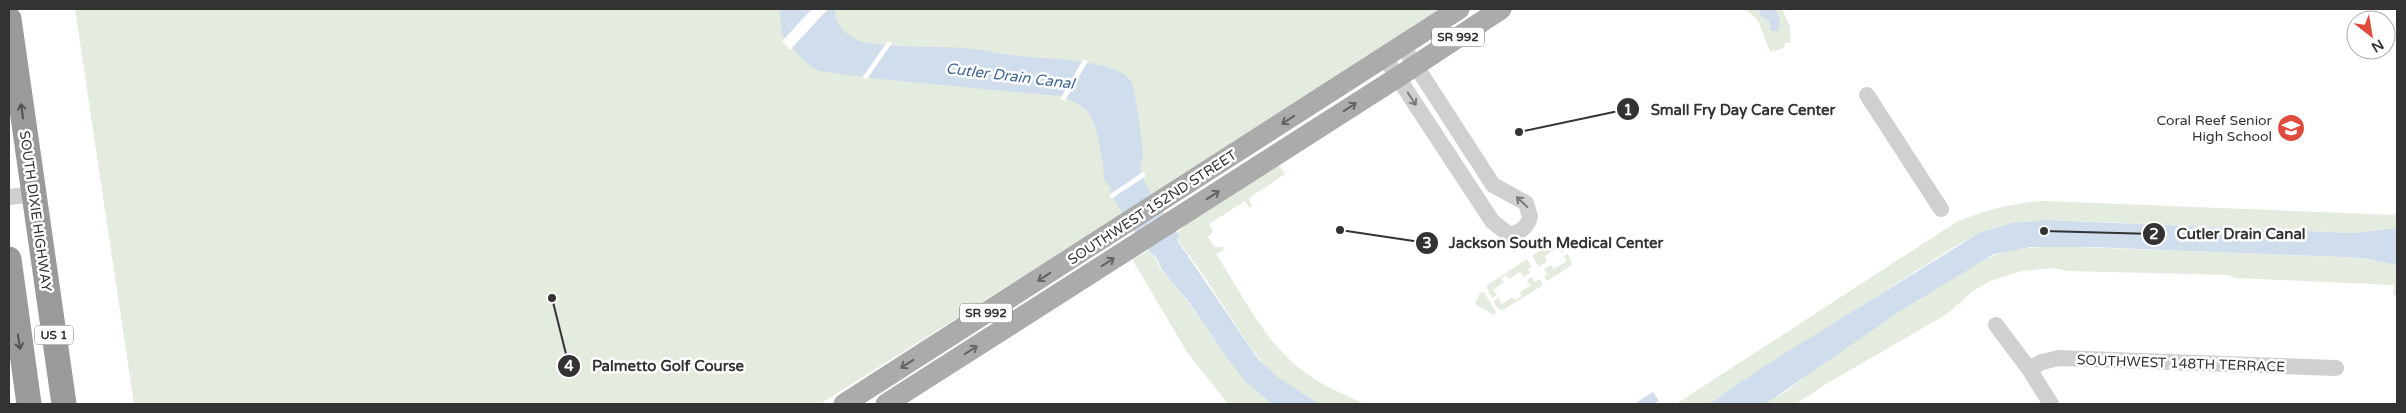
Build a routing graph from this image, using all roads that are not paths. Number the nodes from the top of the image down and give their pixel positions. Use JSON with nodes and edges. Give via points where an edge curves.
{"nodes":[{"id":1,"x":1459,"y":9,"type":"edge"},
{"id":2,"x":1501,"y":9,"type":"edge"},
{"id":3,"x":9,"y":19,"type":"edge"},
{"id":4,"x":1394,"y":52,"type":"junction"},
{"id":5,"x":12,"y":62,"type":"edge"},
{"id":6,"x":1407,"y":71,"type":"junction"},
{"id":7,"x":1867,"y":95,"type":"dead end"},
{"id":8,"x":34,"y":194,"type":"junction"},
{"id":9,"x":9,"y":197,"type":"edge"},
{"id":10,"x":1941,"y":209,"type":"dead end"},
{"id":11,"x":9,"y":259,"type":"edge"},
{"id":12,"x":1996,"y":326,"type":"dead end"},
{"id":13,"x":2336,"y":368,"type":"dead end"},
{"id":14,"x":2028,"y":369,"type":"junction"},
{"id":15,"x":29,"y":404,"type":"edge"},
{"id":16,"x":64,"y":404,"type":"edge"},
{"id":17,"x":844,"y":404,"type":"edge"},
{"id":18,"x":886,"y":404,"type":"edge"},
{"id":19,"x":2051,"y":404,"type":"edge"}],
"edges":[{"from":1,"to":4,"type":"main road","name":"SOUTHWEST 152ND STREET","number":"SR 992"},
{"from":2,"to":6,"type":"main road","name":"SOUTHWEST 152ND STREET","number":"SR 992"},
{"from":3,"to":5,"type":"highway","name":"SOUTH DIXIE HIGHWAY","number":"US 1"},
{"from":4,"to":6,"type":"street"},
{"from":4,"to":17,"type":"main road","name":"SOUTHWEST 152ND STREET","number":"SR 992","one_way":true},
{"from":8,"to":5,"type":"highway","name":"SOUTH DIXIE HIGHWAY","number":"US 1","one_way":true},
{"from":6,"to":6,"type":"street","one_way":true,"via":[[1492,221],[1508,234],[1520,231],[1530,217],[1526,203],[1493,185]]},
{"from":18,"to":6,"type":"main road","name":"SOUTHWEST 152ND STREET","number":"SR 992","one_way":true},
{"from":7,"to":10,"type":"street"},
{"from":8,"to":9,"type":"street"},
{"from":8,"to":16,"type":"highway","name":"SOUTH DIXIE HIGHWAY","number":"US 1"},
{"from":11,"to":15,"type":"highway","number":"US 1","one_way":true},
{"from":12,"to":14,"type":"street"},
{"from":13,"to":14,"type":"street","name":"SOUTHWEST 148TH TERRACE","via":[[2059,358]]},
{"from":14,"to":19,"type":"street"}]}
